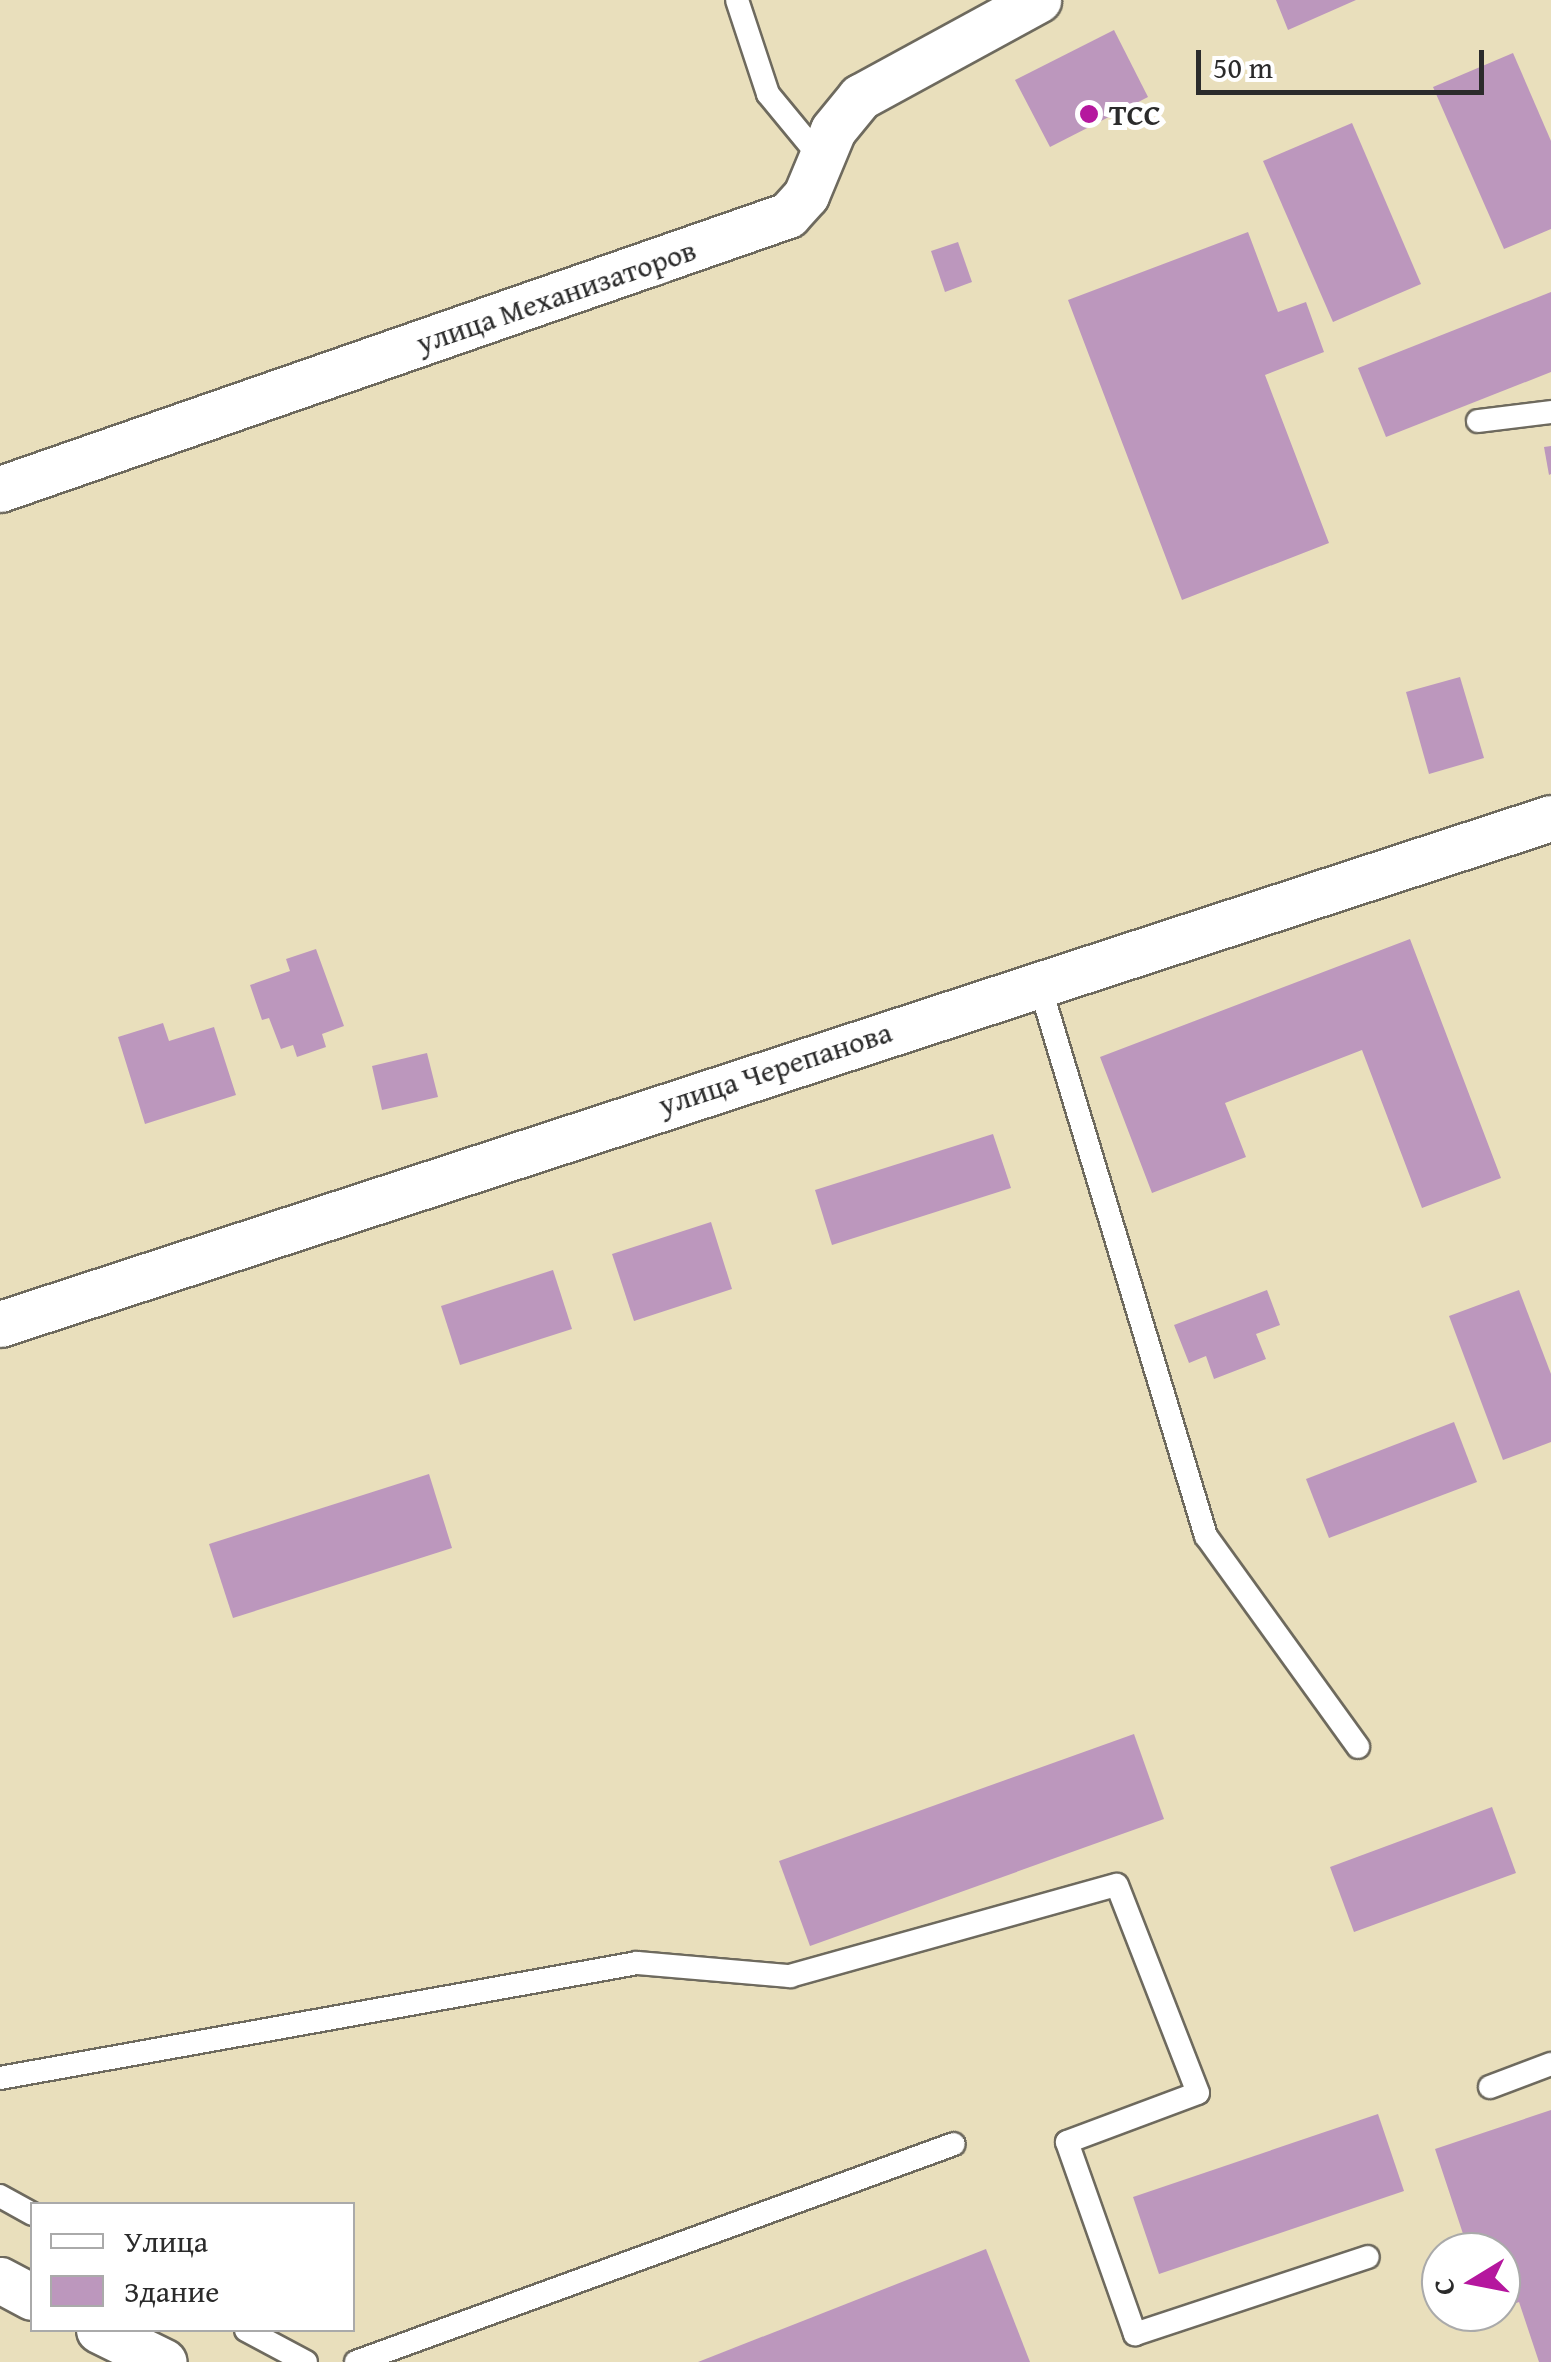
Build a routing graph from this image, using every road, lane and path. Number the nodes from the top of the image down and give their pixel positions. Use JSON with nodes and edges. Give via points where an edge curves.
{"nodes":[{"id":1,"x":737,"y":0,"type":"edge"},
{"id":2,"x":1038,"y":0,"type":"edge"},
{"id":3,"x":820,"y":157,"type":"junction"},
{"id":4,"x":1551,"y":412,"type":"edge"},
{"id":5,"x":1478,"y":421,"type":"dead end"},
{"id":6,"x":0,"y":490,"type":"edge"},
{"id":7,"x":1551,"y":818,"type":"edge"},
{"id":8,"x":1039,"y":983,"type":"junction"},
{"id":9,"x":0,"y":1324,"type":"edge"},
{"id":10,"x":1358,"y":1747,"type":"dead end"},
{"id":11,"x":1551,"y":2064,"type":"edge"},
{"id":12,"x":0,"y":2078,"type":"edge"},
{"id":13,"x":1490,"y":2087,"type":"dead end"},
{"id":14,"x":954,"y":2144,"type":"dead end"},
{"id":15,"x":0,"y":2196,"type":"edge"},
{"id":16,"x":30,"y":2213,"type":"edge"},
{"id":17,"x":1368,"y":2257,"type":"dead end"},
{"id":18,"x":0,"y":2280,"type":"edge"},
{"id":19,"x":30,"y":2295,"type":"edge"},
{"id":20,"x":103,"y":2332,"type":"edge"},
{"id":21,"x":250,"y":2332,"type":"edge"},
{"id":22,"x":164,"y":2362,"type":"edge"},
{"id":23,"x":306,"y":2362,"type":"edge"},
{"id":24,"x":356,"y":2362,"type":"edge"}],
"edges":[{"from":1,"to":3,"type":"lane","via":[[768,94]]},
{"from":2,"to":3,"type":"street","name":"улица Механизаторов","via":[[860,97]]},
{"from":3,"to":6,"type":"street","name":"улица Механизаторов","via":[[806,195],[788,215]]},
{"from":4,"to":5,"type":"lane"},
{"from":7,"to":8,"type":"street","name":"улица Черепанова"},
{"from":8,"to":9,"type":"street","name":"улица Черепанова"},
{"from":8,"to":10,"type":"lane","via":[[1206,1536]]},
{"from":11,"to":13,"type":"lane"},
{"from":12,"to":17,"type":"lane","via":[[637,1963],[790,1976],[1116,1885],[1198,2093],[1068,2142],[1135,2334]]},
{"from":14,"to":24,"type":"lane"},
{"from":15,"to":16,"type":"lane"},
{"from":18,"to":19,"type":"street"},
{"from":20,"to":22,"type":"street"},
{"from":21,"to":23,"type":"lane"}]}
